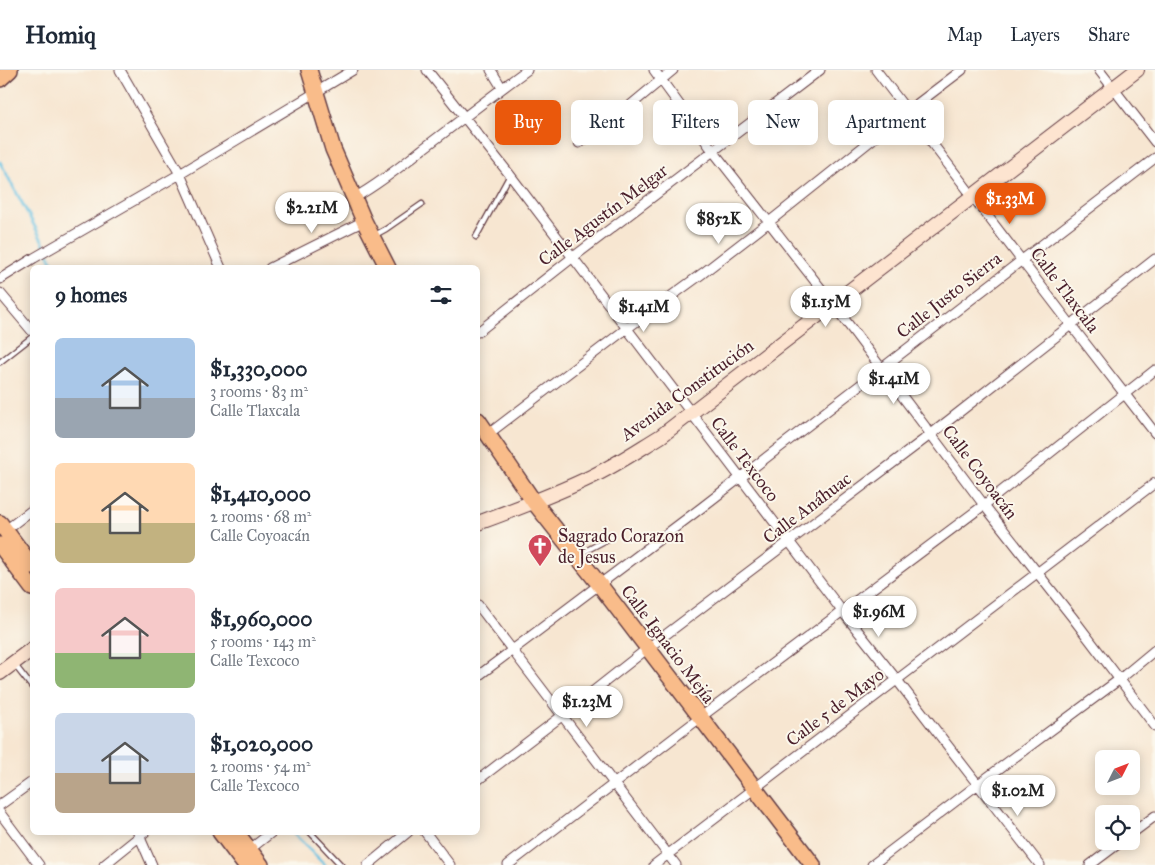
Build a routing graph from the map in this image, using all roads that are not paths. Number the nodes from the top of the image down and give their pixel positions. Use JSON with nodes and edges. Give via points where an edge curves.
{"nodes":[{"id":1,"x":10,"y":70,"type":"edge"},
{"id":2,"x":120,"y":70,"type":"edge"},
{"id":3,"x":309,"y":70,"type":"edge"},
{"id":4,"x":353,"y":70,"type":"edge"},
{"id":5,"x":428,"y":70,"type":"edge"},
{"id":6,"x":491,"y":70,"type":"edge"},
{"id":7,"x":528,"y":70,"type":"edge"},
{"id":8,"x":654,"y":70,"type":"edge"},
{"id":9,"x":673,"y":70,"type":"edge"},
{"id":10,"x":820,"y":70,"type":"edge"},
{"id":11,"x":876,"y":70,"type":"edge"},
{"id":12,"x":962,"y":70,"type":"edge"},
{"id":13,"x":1099,"y":70,"type":"edge"},
{"id":14,"x":1137,"y":70,"type":"edge"},
{"id":15,"x":0,"y":79,"type":"edge"},
{"id":16,"x":661,"y":80,"type":"junction"},
{"id":17,"x":502,"y":88,"type":"junction"},
{"id":18,"x":1113,"y":88,"type":"junction"},
{"id":19,"x":315,"y":94,"type":"junction"},
{"id":20,"x":637,"y":100,"type":"edge"},
{"id":21,"x":899,"y":100,"type":"edge"},
{"id":22,"x":922,"y":100,"type":"edge"},
{"id":23,"x":465,"y":117,"type":"junction"},
{"id":24,"x":1155,"y":142,"type":"edge"},
{"id":25,"x":865,"y":145,"type":"edge"},
{"id":26,"x":934,"y":145,"type":"edge"},
{"id":27,"x":713,"y":151,"type":"junction"},
{"id":28,"x":1155,"y":158,"type":"edge"},
{"id":29,"x":180,"y":174,"type":"junction"},
{"id":30,"x":510,"y":175,"type":"junction"},
{"id":31,"x":973,"y":196,"type":"junction"},
{"id":32,"x":354,"y":198,"type":"junction"},
{"id":33,"x":422,"y":204,"type":"dead end"},
{"id":34,"x":364,"y":222,"type":"junction"},
{"id":35,"x":769,"y":222,"type":"junction"},
{"id":36,"x":372,"y":237,"type":"junction"},
{"id":37,"x":476,"y":237,"type":"dead end"},
{"id":38,"x":572,"y":258,"type":"junction"},
{"id":39,"x":1155,"y":259,"type":"edge"},
{"id":40,"x":1022,"y":260,"type":"junction"},
{"id":41,"x":220,"y":265,"type":"edge"},
{"id":42,"x":276,"y":265,"type":"edge"},
{"id":43,"x":386,"y":265,"type":"edge"},
{"id":44,"x":0,"y":279,"type":"edge"},
{"id":45,"x":0,"y":294,"type":"edge"},
{"id":46,"x":833,"y":304,"type":"junction"},
{"id":47,"x":1071,"y":325,"type":"junction"},
{"id":48,"x":30,"y":329,"type":"edge"},
{"id":49,"x":626,"y":329,"type":"junction"},
{"id":50,"x":480,"y":330,"type":"edge"},
{"id":51,"x":30,"y":339,"type":"edge"},
{"id":52,"x":0,"y":362,"type":"edge"},
{"id":53,"x":882,"y":368,"type":"junction"},
{"id":54,"x":1155,"y":370,"type":"edge"},
{"id":55,"x":1125,"y":394,"type":"junction"},
{"id":56,"x":691,"y":414,"type":"junction"},
{"id":57,"x":480,"y":423,"type":"edge"},
{"id":58,"x":1155,"y":433,"type":"edge"},
{"id":59,"x":487,"y":435,"type":"junction"},
{"id":60,"x":930,"y":435,"type":"junction"},
{"id":61,"x":740,"y":478,"type":"junction"},
{"id":62,"x":1155,"y":483,"type":"edge"},
{"id":63,"x":534,"y":502,"type":"junction"},
{"id":64,"x":984,"y":505,"type":"junction"},
{"id":65,"x":30,"y":511,"type":"edge"},
{"id":66,"x":480,"y":522,"type":"edge"},
{"id":67,"x":5,"y":524,"type":"edge"},
{"id":68,"x":612,"y":537,"type":"dead end"},
{"id":69,"x":789,"y":542,"type":"junction"},
{"id":70,"x":0,"y":545,"type":"edge"},
{"id":71,"x":576,"y":556,"type":"junction"},
{"id":72,"x":30,"y":563,"type":"edge"},
{"id":73,"x":1037,"y":573,"type":"junction"},
{"id":74,"x":599,"y":584,"type":"junction"},
{"id":75,"x":30,"y":585,"type":"edge"},
{"id":76,"x":480,"y":608,"type":"edge"},
{"id":77,"x":842,"y":611,"type":"junction"},
{"id":78,"x":648,"y":648,"type":"junction"},
{"id":79,"x":30,"y":650,"type":"edge"},
{"id":80,"x":512,"y":650,"type":"junction"},
{"id":81,"x":1155,"y":650,"type":"edge"},
{"id":82,"x":13,"y":663,"type":"junction"},
{"id":83,"x":0,"y":673,"type":"edge"},
{"id":84,"x":480,"y":674,"type":"edge"},
{"id":85,"x":1120,"y":679,"type":"junction"},
{"id":86,"x":897,"y":680,"type":"junction"},
{"id":87,"x":30,"y":684,"type":"edge"},
{"id":88,"x":563,"y":715,"type":"junction"},
{"id":89,"x":701,"y":717,"type":"junction"},
{"id":90,"x":1155,"y":726,"type":"edge"},
{"id":91,"x":480,"y":778,"type":"edge"},
{"id":92,"x":30,"y":783,"type":"edge"},
{"id":93,"x":614,"y":783,"type":"junction"},
{"id":94,"x":977,"y":785,"type":"junction"},
{"id":95,"x":755,"y":788,"type":"junction"},
{"id":96,"x":0,"y":805,"type":"edge"},
{"id":97,"x":0,"y":813,"type":"edge"},
{"id":98,"x":1155,"y":816,"type":"edge"},
{"id":99,"x":1140,"y":827,"type":"edge"},
{"id":100,"x":140,"y":835,"type":"edge"},
{"id":101,"x":141,"y":835,"type":"edge"},
{"id":102,"x":222,"y":835,"type":"edge"},
{"id":103,"x":237,"y":835,"type":"edge"},
{"id":104,"x":269,"y":835,"type":"edge"},
{"id":105,"x":313,"y":835,"type":"edge"},
{"id":106,"x":404,"y":835,"type":"edge"},
{"id":107,"x":427,"y":835,"type":"edge"},
{"id":108,"x":1110,"y":850,"type":"edge"},
{"id":109,"x":668,"y":854,"type":"junction"},
{"id":110,"x":243,"y":860,"type":"edge"},
{"id":111,"x":39,"y":865,"type":"edge"},
{"id":112,"x":104,"y":865,"type":"edge"},
{"id":113,"x":152,"y":865,"type":"edge"},
{"id":114,"x":261,"y":865,"type":"edge"},
{"id":115,"x":341,"y":865,"type":"edge"},
{"id":116,"x":368,"y":865,"type":"edge"},
{"id":117,"x":450,"y":865,"type":"edge"},
{"id":118,"x":508,"y":865,"type":"edge"},
{"id":119,"x":654,"y":865,"type":"edge"},
{"id":120,"x":676,"y":865,"type":"edge"},
{"id":121,"x":813,"y":865,"type":"edge"},
{"id":122,"x":872,"y":865,"type":"edge"},
{"id":123,"x":1040,"y":865,"type":"edge"},
{"id":124,"x":1090,"y":865,"type":"edge"}],
"edges":[{"from":1,"to":15,"type":"main road"},
{"from":2,"to":29,"type":"street"},
{"from":3,"to":19,"type":"main road"},
{"from":4,"to":19,"type":"street"},
{"from":5,"to":23,"type":"street","name":"Calle Texcoco"},
{"from":6,"to":17,"type":"street"},
{"from":7,"to":17,"type":"street"},
{"from":8,"to":16,"type":"street","name":"Calle Coyoacán"},
{"from":9,"to":16,"type":"street"},
{"from":10,"to":27,"type":"street","name":"Calle Agustín Melgar"},
{"from":11,"to":21,"type":"street","name":"Calle Tlaxcala"},
{"from":12,"to":22,"type":"street"},
{"from":13,"to":18,"type":"street"},
{"from":14,"to":18,"type":"street","name":"Avenida Constitución"},
{"from":16,"to":20,"type":"street"},
{"from":16,"to":27,"type":"street","name":"Calle Coyoacán"},
{"from":17,"to":23,"type":"street"},
{"from":18,"to":24,"type":"street"},
{"from":18,"to":31,"type":"street","name":"Avenida Constitución"},
{"from":19,"to":29,"type":"street"},
{"from":19,"to":32,"type":"main road"},
{"from":23,"to":30,"type":"street","name":"Calle Texcoco"},
{"from":23,"to":32,"type":"street"},
{"from":25,"to":35,"type":"street"},
{"from":26,"to":31,"type":"street","name":"Calle Tlaxcala"},
{"from":27,"to":35,"type":"street","name":"Calle Coyoacán"},
{"from":27,"to":38,"type":"street","name":"Calle Agustín Melgar"},
{"from":28,"to":40,"type":"street","name":"Calle Justo Sierra"},
{"from":29,"to":41,"type":"street"},
{"from":29,"to":44,"type":"street"},
{"from":30,"to":37,"type":"lane"},
{"from":30,"to":38,"type":"street","name":"Calle Texcoco"},
{"from":31,"to":40,"type":"street","name":"Calle Tlaxcala"},
{"from":31,"to":46,"type":"street","name":"Avenida Constitución"},
{"from":32,"to":34,"type":"main road"},
{"from":33,"to":36,"type":"lane"},
{"from":34,"to":36,"type":"main road"},
{"from":34,"to":42,"type":"street"},
{"from":35,"to":46,"type":"street","name":"Calle Coyoacán"},
{"from":35,"to":49,"type":"street"},
{"from":36,"to":43,"type":"main road"},
{"from":38,"to":49,"type":"street","name":"Calle Texcoco"},
{"from":38,"to":50,"type":"street","name":"Calle Agustín Melgar"},
{"from":39,"to":47,"type":"street","name":"Calle Anáhuac"},
{"from":40,"to":47,"type":"street","name":"Calle Tlaxcala"},
{"from":40,"to":53,"type":"street","name":"Calle Justo Sierra"},
{"from":45,"to":48,"type":"street"},
{"from":46,"to":53,"type":"street","name":"Calle Coyoacán"},
{"from":46,"to":56,"type":"street","name":"Avenida Constitución"},
{"from":47,"to":55,"type":"street","name":"Calle Tlaxcala"},
{"from":47,"to":60,"type":"street","name":"Calle Anáhuac"},
{"from":49,"to":56,"type":"street","name":"Calle Texcoco"},
{"from":49,"to":59,"type":"street"},
{"from":51,"to":52,"type":"lane"},
{"from":53,"to":60,"type":"street","name":"Calle Coyoacán"},
{"from":53,"to":61,"type":"street","name":"Calle Justo Sierra"},
{"from":54,"to":55,"type":"street"},
{"from":55,"to":58,"type":"street","name":"Calle Tlaxcala"},
{"from":55,"to":64,"type":"street"},
{"from":56,"to":61,"type":"street","name":"Calle Texcoco"},
{"from":56,"to":63,"type":"street","name":"Avenida Constitución","via":[[621,461]]},
{"from":57,"to":59,"type":"main road","name":"Calle Ignacio Mejía"},
{"from":59,"to":63,"type":"main road","name":"Calle Ignacio Mejía"},
{"from":60,"to":64,"type":"street","name":"Calle Coyoacán"},
{"from":60,"to":69,"type":"street","name":"Calle Anáhuac"},
{"from":61,"to":69,"type":"street","name":"Calle Texcoco"},
{"from":61,"to":74,"type":"street","name":"Calle Justo Sierra"},
{"from":62,"to":73,"type":"street","name":"Calle 5 de Mayo"},
{"from":63,"to":66,"type":"street","name":"Avenida Constitución"},
{"from":63,"to":71,"type":"main road","name":"Calle Ignacio Mejía"},
{"from":64,"to":73,"type":"street","name":"Calle Coyoacán"},
{"from":64,"to":77,"type":"street"},
{"from":65,"to":67,"type":"street"},
{"from":67,"to":72,"type":"main road"},
{"from":68,"to":71,"type":"lane"},
{"from":69,"to":77,"type":"street","name":"Calle Texcoco"},
{"from":69,"to":78,"type":"street","name":"Calle Anáhuac"},
{"from":70,"to":75,"type":"main road"},
{"from":71,"to":74,"type":"main road","name":"Calle Ignacio Mejía"},
{"from":73,"to":85,"type":"street","name":"Calle Coyoacán"},
{"from":73,"to":86,"type":"street","name":"Calle 5 de Mayo"},
{"from":74,"to":78,"type":"main road","name":"Calle Ignacio Mejía"},
{"from":74,"to":80,"type":"street","name":"Calle Justo Sierra"},
{"from":76,"to":80,"type":"street"},
{"from":77,"to":86,"type":"street","name":"Calle Texcoco"},
{"from":77,"to":89,"type":"street"},
{"from":78,"to":88,"type":"street","name":"Calle Anáhuac"},
{"from":78,"to":89,"type":"main road","name":"Calle Ignacio Mejía"},
{"from":79,"to":82,"type":"street"},
{"from":80,"to":84,"type":"street","name":"Calle Justo Sierra"},
{"from":80,"to":88,"type":"street"},
{"from":81,"to":85,"type":"street"},
{"from":82,"to":83,"type":"street"},
{"from":82,"to":87,"type":"lane"},
{"from":85,"to":90,"type":"street","name":"Calle Coyoacán"},
{"from":85,"to":94,"type":"street"},
{"from":86,"to":94,"type":"street","name":"Calle Texcoco"},
{"from":86,"to":95,"type":"street","name":"Calle 5 de Mayo"},
{"from":88,"to":91,"type":"street","name":"Calle Anáhuac"},
{"from":88,"to":93,"type":"street"},
{"from":89,"to":93,"type":"street"},
{"from":89,"to":95,"type":"main road","name":"Calle Ignacio Mejía"},
{"from":92,"to":96,"type":"street"},
{"from":93,"to":109,"type":"street"},
{"from":93,"to":118,"type":"street"},
{"from":94,"to":122,"type":"street"},
{"from":94,"to":123,"type":"street","name":"Calle Texcoco"},
{"from":95,"to":109,"type":"street","name":"Calle 5 de Mayo"},
{"from":95,"to":121,"type":"main road","name":"Calle Ignacio Mejía"},
{"from":97,"to":111,"type":"street"},
{"from":98,"to":99,"type":"street"},
{"from":100,"to":112,"type":"street"},
{"from":101,"to":113,"type":"street"},
{"from":102,"to":110,"type":"main road"},
{"from":103,"to":110,"type":"main road"},
{"from":104,"to":110,"type":"street"},
{"from":105,"to":115,"type":"lane"},
{"from":106,"to":116,"type":"street"},
{"from":107,"to":117,"type":"street"},
{"from":108,"to":124,"type":"street"},
{"from":109,"to":119,"type":"street","name":"Calle 5 de Mayo"},
{"from":109,"to":120,"type":"street"},
{"from":110,"to":114,"type":"main road"}]}
